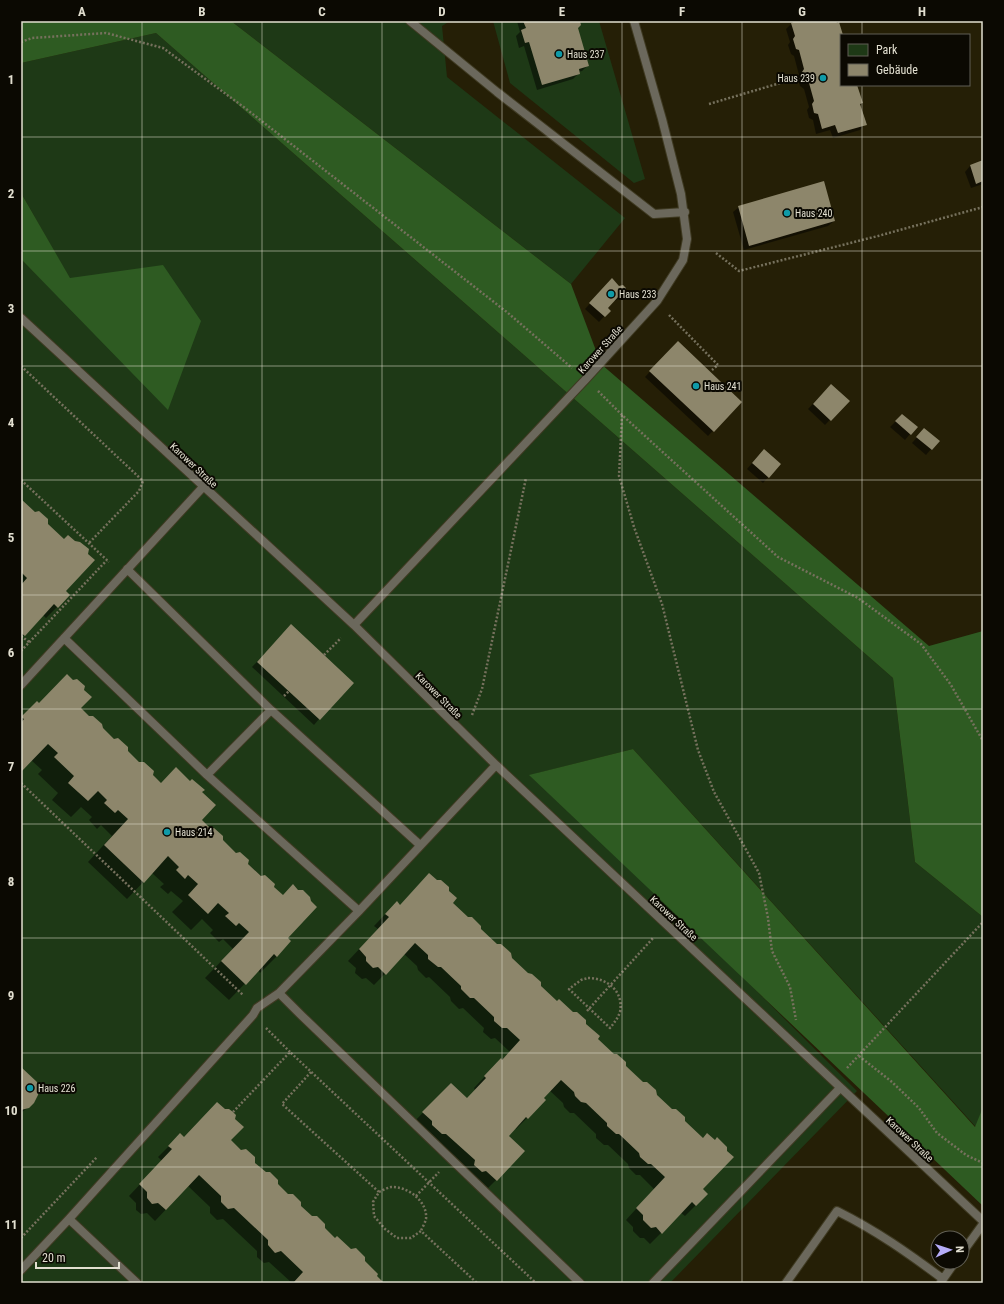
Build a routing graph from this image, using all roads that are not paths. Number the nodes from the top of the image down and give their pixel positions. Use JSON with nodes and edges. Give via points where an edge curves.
{"nodes":[{"id":1,"x":410,"y":21,"type":"edge"},
{"id":2,"x":634,"y":21,"type":"edge"},
{"id":3,"x":685,"y":212,"type":"junction"},
{"id":4,"x":21,"y":318,"type":"edge"},
{"id":5,"x":203,"y":487,"type":"junction"},
{"id":6,"x":125,"y":572,"type":"junction"},
{"id":7,"x":354,"y":625,"type":"junction"},
{"id":8,"x":64,"y":638,"type":"junction"},
{"id":9,"x":21,"y":685,"type":"edge"},
{"id":10,"x":271,"y":710,"type":"junction"},
{"id":11,"x":496,"y":765,"type":"junction"},
{"id":12,"x":207,"y":775,"type":"junction"},
{"id":13,"x":420,"y":845,"type":"junction"},
{"id":14,"x":358,"y":911,"type":"junction"},
{"id":15,"x":279,"y":992,"type":"junction"},
{"id":16,"x":838,"y":1085,"type":"junction"},
{"id":17,"x":69,"y":1219,"type":"junction"},
{"id":18,"x":983,"y":1221,"type":"edge"},
{"id":19,"x":983,"y":1224,"type":"edge"},
{"id":20,"x":970,"y":1242,"type":"edge"},
{"id":21,"x":21,"y":1270,"type":"edge"},
{"id":22,"x":950,"y":1270,"type":"edge"},
{"id":23,"x":942,"y":1281,"type":"edge"},
{"id":24,"x":137,"y":1283,"type":"edge"},
{"id":25,"x":580,"y":1283,"type":"edge"},
{"id":26,"x":653,"y":1283,"type":"edge"},
{"id":27,"x":786,"y":1283,"type":"edge"}],
"edges":[{"from":1,"to":3,"type":"lane","via":[[654,214]]},
{"from":2,"to":3,"type":"lane","name":"Karower Straße","via":[[662,118]]},
{"from":3,"to":7,"type":"lane","name":"Karower Straße","via":[[687,238],[683,260],[657,301]]},
{"from":4,"to":5,"type":"lane","name":"Karower Straße"},
{"from":5,"to":6,"type":"lane"},
{"from":5,"to":7,"type":"lane","name":"Karower Straße"},
{"from":6,"to":8,"type":"lane"},
{"from":6,"to":10,"type":"lane"},
{"from":7,"to":11,"type":"lane","name":"Karower Straße"},
{"from":8,"to":9,"type":"lane"},
{"from":8,"to":12,"type":"lane"},
{"from":10,"to":12,"type":"lane"},
{"from":10,"to":13,"type":"lane"},
{"from":11,"to":13,"type":"lane"},
{"from":11,"to":16,"type":"lane","name":"Karower Straße"},
{"from":12,"to":14,"type":"lane"},
{"from":13,"to":14,"type":"lane"},
{"from":14,"to":15,"type":"lane"},
{"from":15,"to":17,"type":"lane","via":[[255,1012]]},
{"from":15,"to":25,"type":"lane"},
{"from":16,"to":18,"type":"lane","name":"Karower Straße"},
{"from":16,"to":26,"type":"lane"},
{"from":17,"to":21,"type":"lane"},
{"from":17,"to":24,"type":"lane"},
{"from":19,"to":20,"type":"lane"},
{"from":22,"to":23,"type":"lane"},
{"from":23,"to":27,"type":"lane","via":[[892,1242],[837,1211]]}]}
